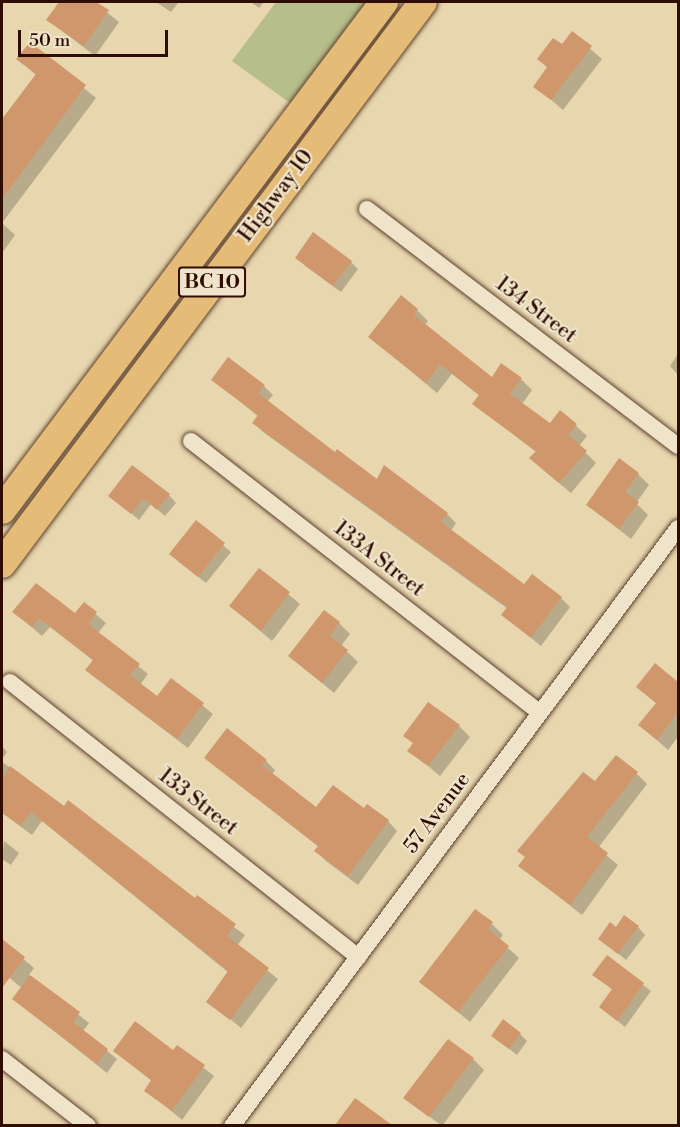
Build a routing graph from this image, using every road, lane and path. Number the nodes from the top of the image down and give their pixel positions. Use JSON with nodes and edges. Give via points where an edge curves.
{"nodes":[{"id":1,"x":384,"y":2,"type":"edge"},
{"id":2,"x":423,"y":2,"type":"edge"},
{"id":3,"x":367,"y":210,"type":"dead end"},
{"id":4,"x":191,"y":441,"type":"dead end"},
{"id":5,"x":678,"y":446,"type":"edge"},
{"id":6,"x":2,"y":510,"type":"edge"},
{"id":7,"x":678,"y":528,"type":"edge"},
{"id":8,"x":2,"y":564,"type":"edge"},
{"id":9,"x":10,"y":682,"type":"dead end"},
{"id":10,"x":539,"y":712,"type":"junction"},
{"id":11,"x":358,"y":957,"type":"junction"},
{"id":12,"x":2,"y":1059,"type":"edge"},
{"id":13,"x":88,"y":1125,"type":"edge"},
{"id":14,"x":232,"y":1125,"type":"edge"}],
"edges":[{"from":1,"to":6,"type":"highway","name":"Highway 10","number":"BC 10"},
{"from":2,"to":8,"type":"highway","name":"Highway 10","number":"BC 10"},
{"from":3,"to":5,"type":"street","name":"134 Street"},
{"from":4,"to":10,"type":"street","name":"133A Street"},
{"from":7,"to":10,"type":"street","name":"57 Avenue"},
{"from":9,"to":11,"type":"street","name":"133 Street"},
{"from":10,"to":11,"type":"street","name":"57 Avenue"},
{"from":11,"to":14,"type":"street","name":"57 Avenue"},
{"from":12,"to":13,"type":"street"}]}
